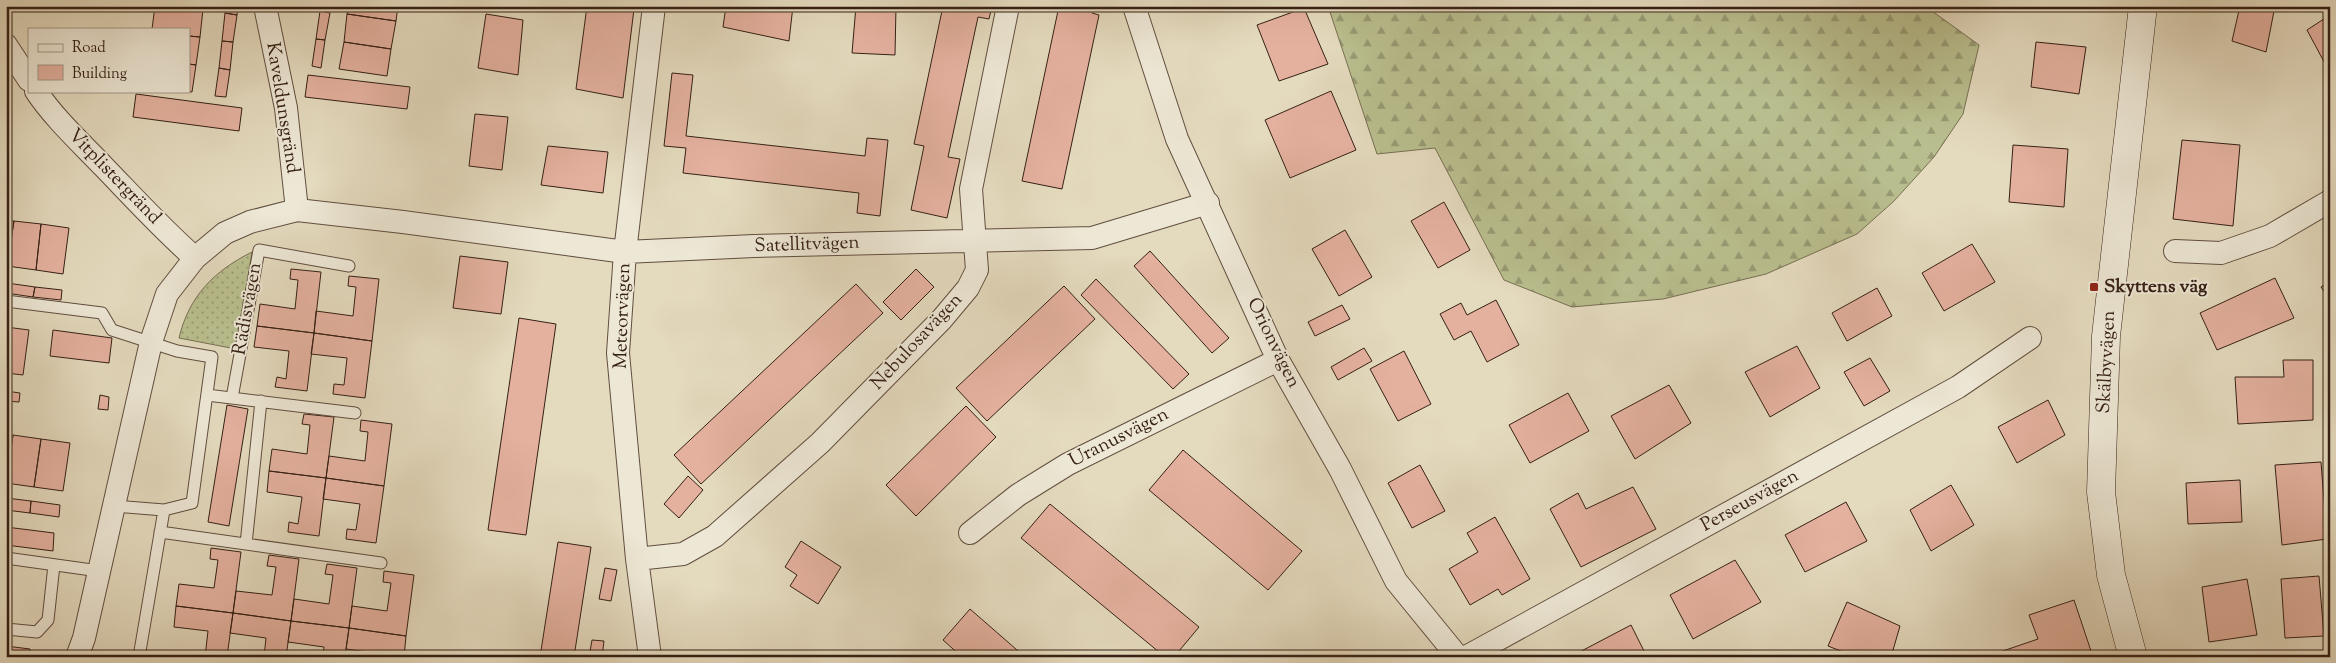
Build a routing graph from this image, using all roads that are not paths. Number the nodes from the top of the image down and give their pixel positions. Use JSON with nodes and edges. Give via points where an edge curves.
{"nodes":[{"id":1,"x":265,"y":6,"type":"edge"},
{"id":2,"x":654,"y":6,"type":"edge"},
{"id":3,"x":1008,"y":6,"type":"edge"},
{"id":4,"x":1134,"y":6,"type":"edge"},
{"id":5,"x":2143,"y":6,"type":"edge"},
{"id":6,"x":6,"y":45,"type":"edge"},
{"id":7,"x":28,"y":78,"type":"edge"},
{"id":8,"x":37,"y":92,"type":"edge"},
{"id":9,"x":2330,"y":201,"type":"edge"},
{"id":10,"x":1208,"y":203,"type":"junction"},
{"id":11,"x":297,"y":210,"type":"junction"},
{"id":12,"x":976,"y":240,"type":"junction"},
{"id":13,"x":2175,"y":251,"type":"dead end"},
{"id":14,"x":625,"y":252,"type":"junction"},
{"id":15,"x":195,"y":258,"type":"junction"},
{"id":16,"x":349,"y":266,"type":"dead end"},
{"id":17,"x":6,"y":301,"type":"edge"},
{"id":18,"x":2030,"y":338,"type":"dead end"},
{"id":19,"x":151,"y":342,"type":"junction"},
{"id":20,"x":1278,"y":360,"type":"junction"},
{"id":21,"x":206,"y":395,"type":"junction"},
{"id":22,"x":232,"y":398,"type":"junction"},
{"id":23,"x":261,"y":401,"type":"junction"},
{"id":24,"x":355,"y":413,"type":"dead end"},
{"id":25,"x":114,"y":506,"type":"junction"},
{"id":26,"x":164,"y":510,"type":"junction"},
{"id":27,"x":160,"y":532,"type":"junction"},
{"id":28,"x":970,"y":532,"type":"dead end"},
{"id":29,"x":246,"y":544,"type":"junction"},
{"id":30,"x":6,"y":558,"type":"edge"},
{"id":31,"x":637,"y":558,"type":"junction"},
{"id":32,"x":381,"y":563,"type":"dead end"},
{"id":33,"x":54,"y":565,"type":"junction"},
{"id":34,"x":99,"y":571,"type":"junction"},
{"id":35,"x":6,"y":629,"type":"edge"},
{"id":36,"x":77,"y":657,"type":"edge"},
{"id":37,"x":139,"y":657,"type":"edge"},
{"id":38,"x":650,"y":657,"type":"edge"},
{"id":39,"x":1458,"y":657,"type":"edge"},
{"id":40,"x":1466,"y":657,"type":"edge"},
{"id":41,"x":2133,"y":657,"type":"edge"}],
"edges":[{"from":1,"to":11,"type":"street","name":"Kaveldunsgränd","via":[[286,108]]},
{"from":2,"to":14,"type":"street","name":"Meteorvägen"},
{"from":3,"to":12,"type":"street","name":"Nebulosavägen","via":[[971,189]]},
{"from":4,"to":10,"type":"street","name":"Orionvägen","via":[[1178,139]]},
{"from":5,"to":41,"type":"street","name":"Skälbyvägen","via":[[2106,336],[2101,492],[2111,575]]},
{"from":6,"to":7,"type":"street"},
{"from":8,"to":15,"type":"street","name":"Vitplistergränd","via":[[172,238]]},
{"from":9,"to":13,"type":"street","via":[[2270,236],[2221,253]]},
{"from":10,"to":12,"type":"street","name":"Satellitvägen","via":[[1092,238]]},
{"from":10,"to":20,"type":"street","name":"Orionvägen"},
{"from":11,"to":14,"type":"street","name":"Satellitvägen"},
{"from":11,"to":15,"type":"street","via":[[250,222],[225,234]]},
{"from":12,"to":14,"type":"street","name":"Satellitvägen"},
{"from":12,"to":31,"type":"street","name":"Nebulosavägen","via":[[977,270],[968,288],[942,319],[820,443],[715,536],[683,554]]},
{"from":14,"to":31,"type":"street","name":"Meteorvägen","via":[[618,353]]},
{"from":15,"to":19,"type":"street","via":[[167,294]]},
{"from":16,"to":22,"type":"lane","name":"Rädisvägen","via":[[259,250]]},
{"from":17,"to":19,"type":"lane","name":"Rädisvägen","via":[[102,313],[112,330]]},
{"from":18,"to":40,"type":"street","name":"Perseusvägen","via":[[1958,387]]},
{"from":19,"to":21,"type":"lane","name":"Rädisvägen","via":[[176,351],[212,357]]},
{"from":19,"to":25,"type":"street"},
{"from":20,"to":28,"type":"street","name":"Uranusvägen","via":[[1068,464],[1018,495]]},
{"from":20,"to":39,"type":"street","name":"Orionvägen","via":[[1340,469],[1396,581]]},
{"from":21,"to":22,"type":"lane"},
{"from":21,"to":26,"type":"lane","name":"Rädisvägen","via":[[192,503]]},
{"from":22,"to":23,"type":"lane"},
{"from":23,"to":24,"type":"lane"},
{"from":23,"to":29,"type":"lane"},
{"from":25,"to":26,"type":"lane","name":"Rädisvägen"},
{"from":25,"to":34,"type":"street"},
{"from":26,"to":27,"type":"lane"},
{"from":27,"to":29,"type":"lane"},
{"from":27,"to":37,"type":"lane"},
{"from":29,"to":32,"type":"lane"},
{"from":30,"to":33,"type":"lane"},
{"from":31,"to":38,"type":"street","name":"Meteorvägen"},
{"from":33,"to":34,"type":"lane"},
{"from":33,"to":35,"type":"lane","via":[[48,620],[37,632]]},
{"from":34,"to":36,"type":"street"}]}
